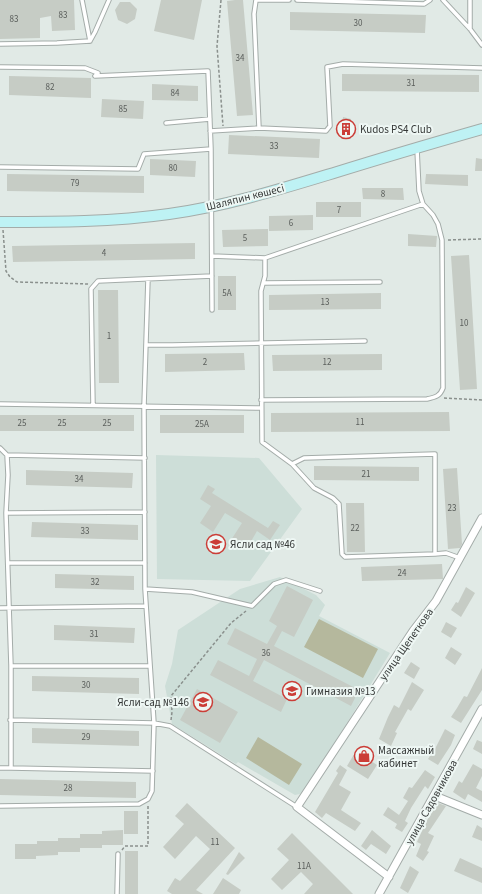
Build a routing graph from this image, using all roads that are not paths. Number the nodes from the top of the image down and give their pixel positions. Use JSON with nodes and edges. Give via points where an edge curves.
{"nodes":[{"id":1,"x":82,"y":0,"type":"edge"},
{"id":2,"x":109,"y":0,"type":"edge"},
{"id":3,"x":290,"y":0,"type":"edge"},
{"id":4,"x":297,"y":0,"type":"edge"},
{"id":5,"x":430,"y":0,"type":"edge"},
{"id":6,"x":443,"y":0,"type":"edge"},
{"id":7,"x":470,"y":0,"type":"edge"},
{"id":8,"x":470,"y":29,"type":"junction"},
{"id":9,"x":90,"y":41,"type":"junction"},
{"id":10,"x":0,"y":44,"type":"edge"},
{"id":11,"x":482,"y":45,"type":"edge"},
{"id":12,"x":0,"y":66,"type":"edge"},
{"id":13,"x":482,"y":68,"type":"edge"},
{"id":14,"x":210,"y":119,"type":"junction"},
{"id":15,"x":166,"y":123,"type":"dead end"},
{"id":16,"x":259,"y":128,"type":"junction"},
{"id":17,"x":482,"y":129,"type":"edge"},
{"id":18,"x":210,"y":131,"type":"junction"},
{"id":19,"x":211,"y":148,"type":"junction"},
{"id":20,"x":417,"y":148,"type":"junction"},
{"id":21,"x":0,"y":167,"type":"edge"},
{"id":22,"x":423,"y":204,"type":"junction"},
{"id":23,"x":212,"y":206,"type":"junction"},
{"id":24,"x":1,"y":222,"type":"edge"},
{"id":25,"x":212,"y":256,"type":"junction"},
{"id":26,"x":265,"y":258,"type":"junction"},
{"id":27,"x":212,"y":276,"type":"junction"},
{"id":28,"x":148,"y":279,"type":"junction"},
{"id":29,"x":380,"y":282,"type":"dead end"},
{"id":30,"x":263,"y":283,"type":"junction"},
{"id":31,"x":212,"y":310,"type":"dead end"},
{"id":32,"x":365,"y":341,"type":"dead end"},
{"id":33,"x":261,"y":343,"type":"junction"},
{"id":34,"x":146,"y":345,"type":"junction"},
{"id":35,"x":261,"y":400,"type":"junction"},
{"id":36,"x":0,"y":404,"type":"edge"},
{"id":37,"x":93,"y":405,"type":"junction"},
{"id":38,"x":144,"y":406,"type":"junction"},
{"id":39,"x":261,"y":408,"type":"junction"},
{"id":40,"x":0,"y":448,"type":"edge"},
{"id":41,"x":7,"y":455,"type":"junction"},
{"id":42,"x":145,"y":458,"type":"junction"},
{"id":43,"x":292,"y":464,"type":"junction"},
{"id":44,"x":145,"y":512,"type":"junction"},
{"id":45,"x":6,"y":513,"type":"junction"},
{"id":46,"x":482,"y":518,"type":"edge"},
{"id":47,"x":435,"y":554,"type":"junction"},
{"id":48,"x":460,"y":558,"type":"junction"},
{"id":49,"x":8,"y":563,"type":"junction"},
{"id":50,"x":145,"y":563,"type":"junction"},
{"id":51,"x":145,"y":589,"type":"junction"},
{"id":52,"x":320,"y":591,"type":"dead end"},
{"id":53,"x":146,"y":606,"type":"junction"},
{"id":54,"x":0,"y":608,"type":"edge"},
{"id":55,"x":9,"y":608,"type":"junction"},
{"id":56,"x":11,"y":666,"type":"junction"},
{"id":57,"x":150,"y":666,"type":"junction"},
{"id":58,"x":482,"y":709,"type":"edge"},
{"id":59,"x":10,"y":720,"type":"junction"},
{"id":60,"x":154,"y":723,"type":"junction"},
{"id":61,"x":0,"y":768,"type":"edge"},
{"id":62,"x":11,"y":768,"type":"junction"},
{"id":63,"x":153,"y":771,"type":"junction"},
{"id":64,"x":435,"y":796,"type":"junction"},
{"id":65,"x":0,"y":806,"type":"edge"},
{"id":66,"x":297,"y":807,"type":"junction"},
{"id":67,"x":482,"y":815,"type":"edge"},
{"id":68,"x":118,"y":854,"type":"road end"},
{"id":69,"x":389,"y":877,"type":"junction"},
{"id":70,"x":117,"y":894,"type":"edge"},
{"id":71,"x":379,"y":894,"type":"edge"}],
"edges":[{"from":1,"to":9,"type":"lane"},
{"from":2,"to":9,"type":"lane"},
{"from":3,"to":16,"type":"lane","via":[[256,0],[254,14]]},
{"from":4,"to":5,"type":"lane","via":[[424,4]]},
{"from":6,"to":8,"type":"lane"},
{"from":7,"to":8,"type":"lane"},
{"from":8,"to":11,"type":"lane"},
{"from":9,"to":10,"type":"lane"},
{"from":12,"to":14,"type":"lane","via":[[85,68],[98,74],[95,76],[208,72]]},
{"from":13,"to":16,"type":"lane","via":[[343,64],[327,67],[330,126],[326,131]]},
{"from":14,"to":15,"type":"lane"},
{"from":14,"to":18,"type":"lane"},
{"from":16,"to":18,"type":"lane"},
{"from":17,"to":20,"type":"main road","name":"Шаляпин көшесі"},
{"from":18,"to":19,"type":"lane"},
{"from":19,"to":21,"type":"lane","via":[[144,154],[138,169]]},
{"from":19,"to":23,"type":"lane"},
{"from":20,"to":22,"type":"lane","via":[[419,191]]},
{"from":20,"to":23,"type":"main road","name":"Шаляпин көшесі","via":[[262,195]]},
{"from":22,"to":26,"type":"lane"},
{"from":22,"to":35,"type":"lane","via":[[438,224],[442,240],[443,388],[440,394],[427,399]]},
{"from":23,"to":24,"type":"main road","name":"Шаляпин көшесі","via":[[119,220]]},
{"from":23,"to":25,"type":"lane"},
{"from":25,"to":26,"type":"lane"},
{"from":25,"to":27,"type":"lane"},
{"from":26,"to":30,"type":"lane"},
{"from":27,"to":28,"type":"lane"},
{"from":27,"to":31,"type":"lane"},
{"from":28,"to":34,"type":"lane"},
{"from":28,"to":37,"type":"lane","via":[[98,281],[91,289]]},
{"from":29,"to":30,"type":"lane"},
{"from":30,"to":33,"type":"lane"},
{"from":32,"to":33,"type":"lane"},
{"from":33,"to":34,"type":"lane"},
{"from":33,"to":35,"type":"lane"},
{"from":34,"to":38,"type":"lane"},
{"from":35,"to":39,"type":"lane"},
{"from":36,"to":37,"type":"lane"},
{"from":37,"to":38,"type":"lane"},
{"from":38,"to":39,"type":"lane"},
{"from":38,"to":42,"type":"lane"},
{"from":39,"to":43,"type":"lane","via":[[262,442]]},
{"from":40,"to":41,"type":"lane"},
{"from":41,"to":42,"type":"lane"},
{"from":41,"to":45,"type":"lane"},
{"from":42,"to":44,"type":"lane"},
{"from":43,"to":47,"type":"lane","via":[[308,483],[334,498],[339,504],[342,554],[345,557]]},
{"from":43,"to":47,"type":"lane","via":[[304,458],[435,454]]},
{"from":44,"to":45,"type":"lane"},
{"from":44,"to":50,"type":"lane"},
{"from":45,"to":49,"type":"lane"},
{"from":46,"to":48,"type":"street","name":"улица Щепеткова"},
{"from":47,"to":48,"type":"lane","via":[[446,553]]},
{"from":48,"to":66,"type":"street","name":"улица Щепеткова","via":[[436,601],[413,630]]},
{"from":49,"to":50,"type":"lane"},
{"from":49,"to":55,"type":"lane"},
{"from":50,"to":51,"type":"lane"},
{"from":51,"to":52,"type":"lane","via":[[192,592],[252,606],[274,584],[286,580]]},
{"from":51,"to":53,"type":"lane"},
{"from":53,"to":55,"type":"lane"},
{"from":53,"to":57,"type":"lane"},
{"from":54,"to":55,"type":"lane"},
{"from":55,"to":56,"type":"lane"},
{"from":56,"to":57,"type":"lane"},
{"from":56,"to":59,"type":"lane"},
{"from":57,"to":60,"type":"lane"},
{"from":58,"to":64,"type":"street","name":"улица Садовникова"},
{"from":59,"to":60,"type":"lane"},
{"from":59,"to":62,"type":"lane"},
{"from":60,"to":63,"type":"lane"},
{"from":60,"to":66,"type":"lane","via":[[170,726]]},
{"from":61,"to":62,"type":"lane"},
{"from":62,"to":63,"type":"lane"},
{"from":63,"to":65,"type":"lane","via":[[152,791],[148,799],[139,804]]},
{"from":64,"to":67,"type":"street"},
{"from":64,"to":69,"type":"street","name":"улица Садовникова"},
{"from":66,"to":69,"type":"street"},
{"from":68,"to":70,"type":"lane"},
{"from":69,"to":71,"type":"street","name":"улица Садовникова"}]}
